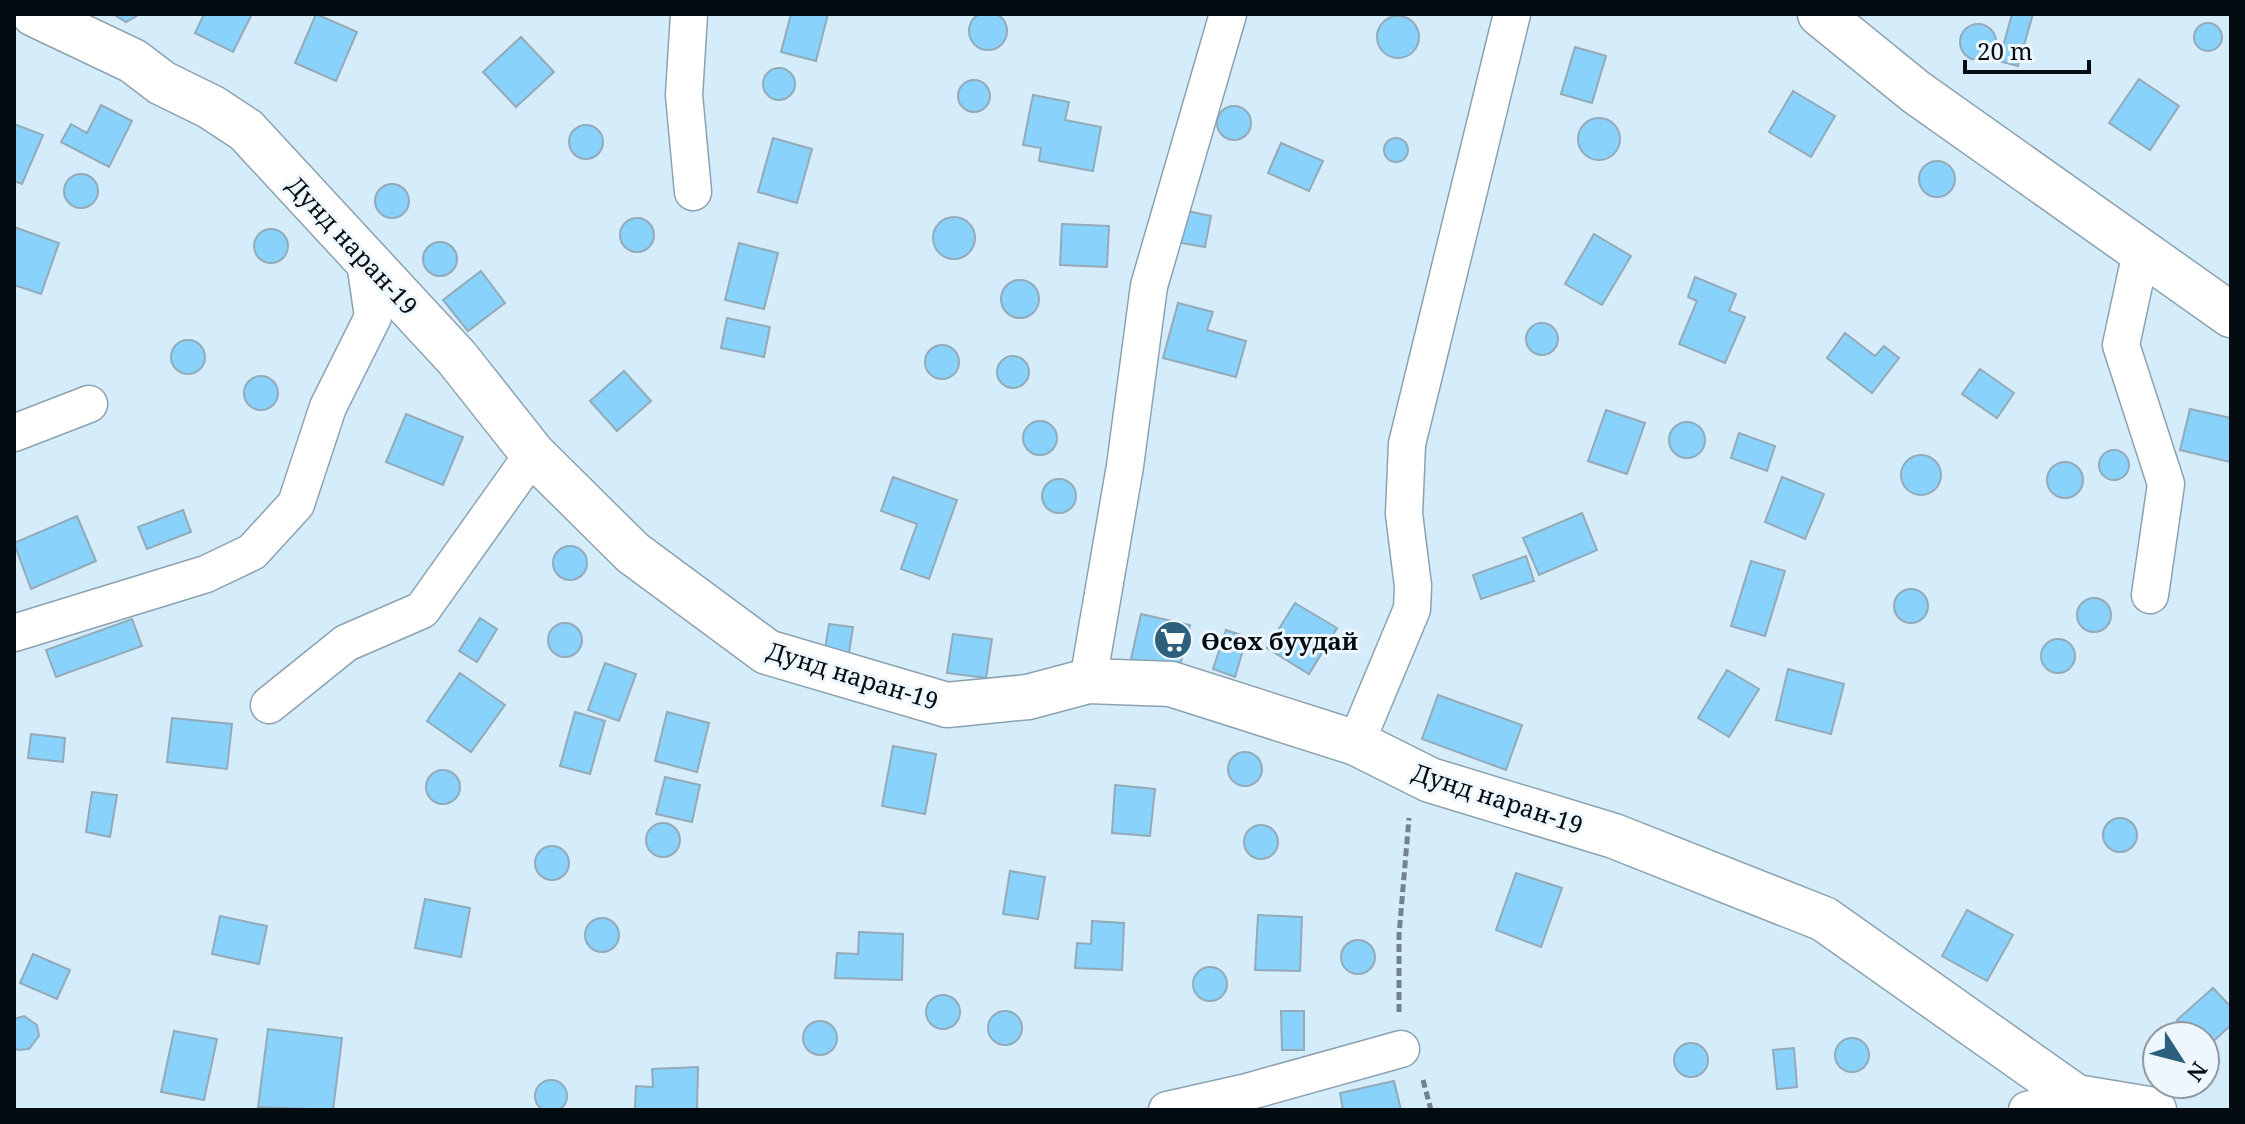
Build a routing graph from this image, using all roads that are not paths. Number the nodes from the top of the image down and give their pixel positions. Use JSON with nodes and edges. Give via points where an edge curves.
{"nodes":[{"id":1,"x":34,"y":14,"type":"edge"},
{"id":2,"x":689,"y":14,"type":"edge"},
{"id":3,"x":1228,"y":14,"type":"edge"},
{"id":4,"x":1512,"y":14,"type":"edge"},
{"id":5,"x":1820,"y":14,"type":"edge"},
{"id":6,"x":693,"y":192,"type":"dead end"},
{"id":7,"x":2141,"y":252,"type":"junction"},
{"id":8,"x":364,"y":255,"type":"junction"},
{"id":9,"x":2231,"y":315,"type":"edge"},
{"id":10,"x":89,"y":404,"type":"dead end"},
{"id":11,"x":14,"y":433,"type":"edge"},
{"id":12,"x":533,"y":454,"type":"junction"},
{"id":13,"x":2150,"y":595,"type":"dead end"},
{"id":14,"x":14,"y":633,"type":"edge"},
{"id":15,"x":1088,"y":681,"type":"junction"},
{"id":16,"x":269,"y":705,"type":"dead end"},
{"id":17,"x":1356,"y":743,"type":"junction"},
{"id":18,"x":1400,"y":1035,"type":"road end"},
{"id":19,"x":2076,"y":1097,"type":"junction"},
{"id":20,"x":1167,"y":1110,"type":"edge"},
{"id":21,"x":2027,"y":1110,"type":"edge"},
{"id":22,"x":2154,"y":1110,"type":"edge"}],
"edges":[{"from":1,"to":8,"type":"street","name":"Дунд наран-19","via":[[133,61],[246,130]]},
{"from":2,"to":6,"type":"street","via":[[684,95]]},
{"from":3,"to":15,"type":"street","via":[[1149,286]]},
{"from":4,"to":17,"type":"street","via":[[1407,444],[1404,514],[1412,609]]},
{"from":5,"to":7,"type":"street","via":[[1916,92]]},
{"from":7,"to":9,"type":"street"},
{"from":7,"to":13,"type":"street","via":[[2121,345],[2166,484]]},
{"from":8,"to":12,"type":"street","name":"Дунд наран-19","via":[[457,358]]},
{"from":8,"to":14,"type":"street","via":[[373,317],[328,407],[296,504],[270,533],[252,552],[206,574]]},
{"from":10,"to":11,"type":"street"},
{"from":12,"to":15,"type":"street","name":"Дунд наран-19","via":[[633,553],[767,652],[947,705],[1028,697]]},
{"from":12,"to":16,"type":"street","via":[[422,610],[346,643]]},
{"from":15,"to":17,"type":"street","name":"Дунд наран-19","via":[[1171,684]]},
{"from":17,"to":19,"type":"street","name":"Дунд наран-19","via":[[1430,780],[1614,836],[1824,919]]},
{"from":18,"to":20,"type":"street","via":[[1247,1092]]},
{"from":19,"to":21,"type":"street"},
{"from":19,"to":22,"type":"street","name":"Дунд наран-19"}]}
